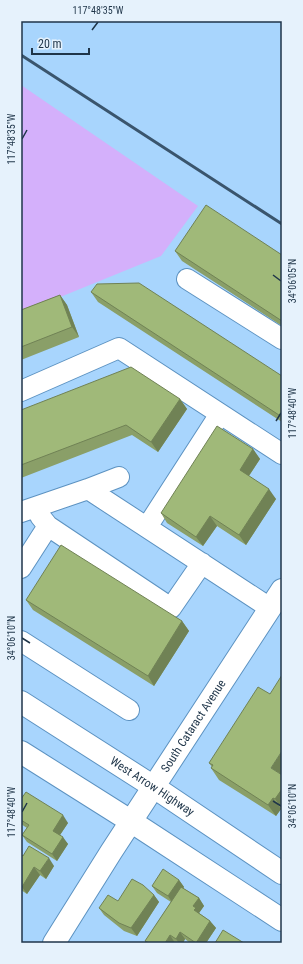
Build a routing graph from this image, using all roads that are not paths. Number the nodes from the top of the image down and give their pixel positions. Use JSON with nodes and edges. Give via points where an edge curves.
{"nodes":[{"id":1,"x":187,"y":279,"type":"dead end"},
{"id":2,"x":282,"y":339,"type":"edge"},
{"id":3,"x":21,"y":391,"type":"edge"},
{"id":4,"x":220,"y":414,"type":"junction"},
{"id":5,"x":282,"y":454,"type":"edge"},
{"id":6,"x":119,"y":477,"type":"dead end"},
{"id":7,"x":88,"y":489,"type":"junction"},
{"id":8,"x":27,"y":510,"type":"edge"},
{"id":9,"x":48,"y":526,"type":"junction"},
{"id":10,"x":147,"y":527,"type":"junction"},
{"id":11,"x":202,"y":563,"type":"junction"},
{"id":12,"x":21,"y":568,"type":"edge"},
{"id":13,"x":282,"y":590,"type":"edge"},
{"id":14,"x":270,"y":608,"type":"junction"},
{"id":15,"x":21,"y":641,"type":"edge"},
{"id":16,"x":21,"y":702,"type":"edge"},
{"id":17,"x":129,"y":710,"type":"dead end"},
{"id":18,"x":21,"y":752,"type":"edge"},
{"id":19,"x":154,"y":787,"type":"junction"},
{"id":20,"x":132,"y":822,"type":"junction"},
{"id":21,"x":282,"y":873,"type":"edge"},
{"id":22,"x":282,"y":920,"type":"edge"},
{"id":23,"x":54,"y":943,"type":"edge"}],
"edges":[{"from":1,"to":2,"type":"lane"},
{"from":3,"to":4,"type":"lane","via":[[119,348]]},
{"from":4,"to":5,"type":"lane"},
{"from":4,"to":10,"type":"lane"},
{"from":6,"to":7,"type":"lane"},
{"from":7,"to":8,"type":"lane"},
{"from":7,"to":10,"type":"lane"},
{"from":8,"to":9,"type":"lane"},
{"from":9,"to":11,"type":"lane","via":[[171,608]]},
{"from":9,"to":12,"type":"lane"},
{"from":10,"to":11,"type":"lane"},
{"from":11,"to":14,"type":"lane"},
{"from":13,"to":14,"type":"main road","name":"South Cataract Avenue"},
{"from":14,"to":19,"type":"main road","name":"South Cataract Avenue"},
{"from":15,"to":17,"type":"lane"},
{"from":16,"to":19,"type":"main road","name":"West Arrow Highway"},
{"from":18,"to":20,"type":"main road"},
{"from":19,"to":20,"type":"main road","name":"South Cataract Avenue"},
{"from":19,"to":21,"type":"main road","name":"West Arrow Highway"},
{"from":20,"to":22,"type":"main road"},
{"from":20,"to":23,"type":"main road","name":"South Cataract Avenue"}]}
